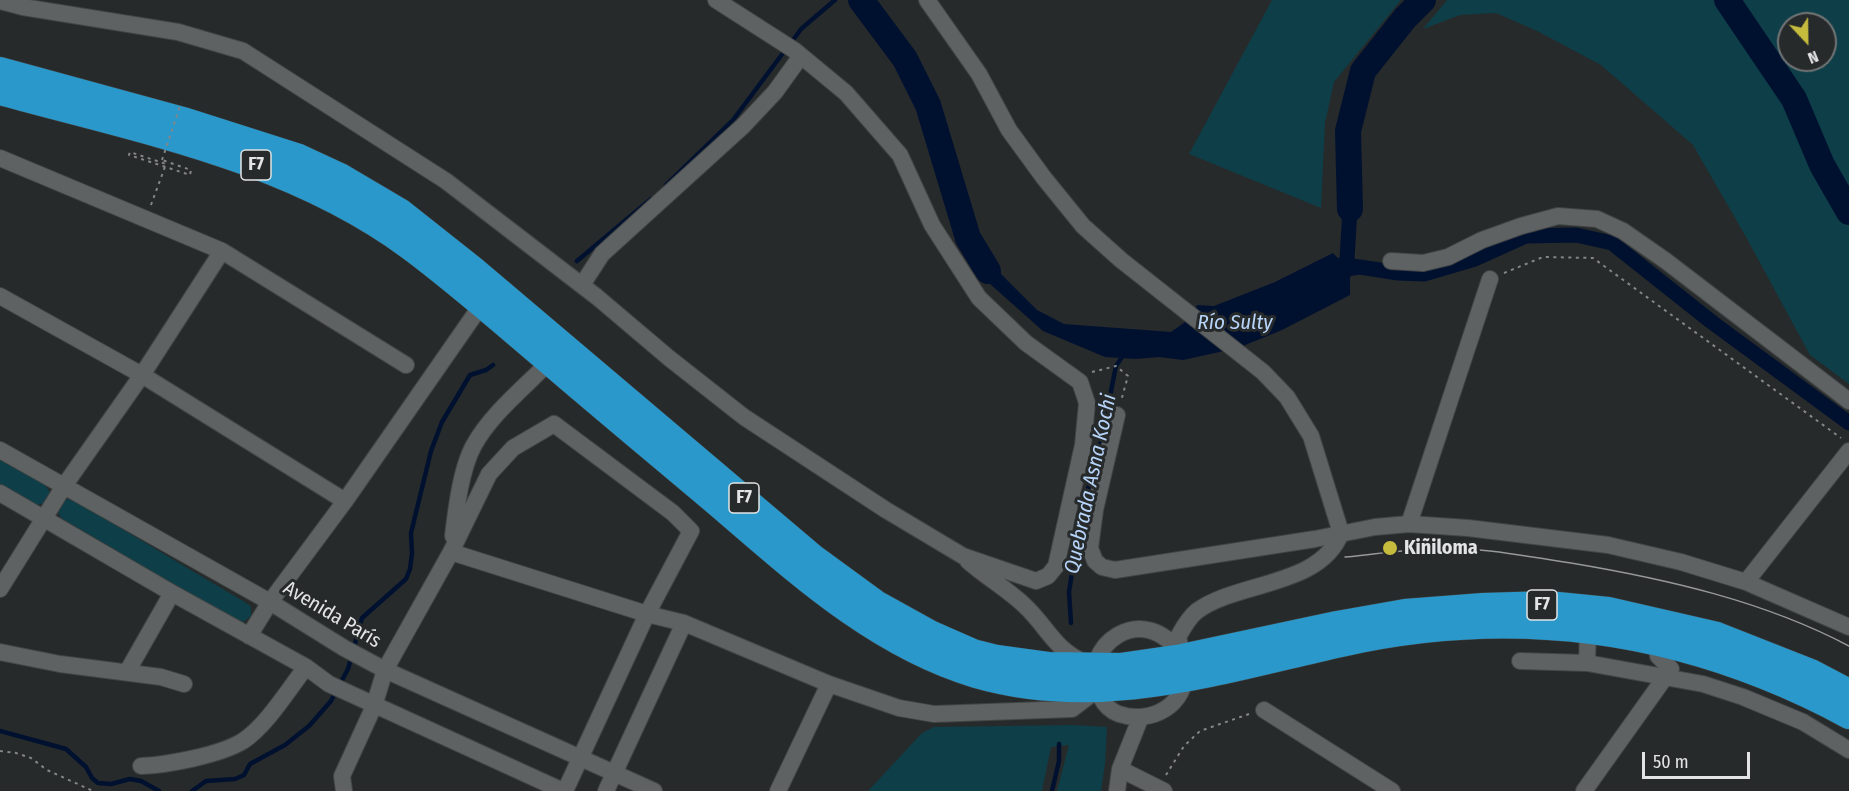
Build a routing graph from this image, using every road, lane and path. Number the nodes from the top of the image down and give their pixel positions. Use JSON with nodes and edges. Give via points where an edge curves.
{"nodes":[{"id":1,"x":716,"y":0,"type":"edge"},
{"id":2,"x":927,"y":0,"type":"edge"},
{"id":3,"x":0,"y":1,"type":"edge"},
{"id":4,"x":801,"y":56,"type":"junction"},
{"id":5,"x":0,"y":70,"type":"edge"},
{"id":6,"x":0,"y":92,"type":"edge"},
{"id":7,"x":181,"y":103,"type":"dead end"},
{"id":8,"x":0,"y":158,"type":"edge"},
{"id":9,"x":145,"y":219,"type":"junction"},
{"id":10,"x":222,"y":251,"type":"junction"},
{"id":11,"x":1391,"y":261,"type":"dead end"},
{"id":12,"x":1490,"y":279,"type":"joint"},
{"id":13,"x":582,"y":285,"type":"junction"},
{"id":14,"x":0,"y":296,"type":"edge"},
{"id":15,"x":482,"y":304,"type":"junction"},
{"id":16,"x":549,"y":362,"type":"junction"},
{"id":17,"x":406,"y":365,"type":"dead end"},
{"id":18,"x":141,"y":375,"type":"junction"},
{"id":19,"x":1080,"y":382,"type":"junction"},
{"id":20,"x":1849,"y":401,"type":"edge"},
{"id":21,"x":1117,"y":416,"type":"joint"},
{"id":22,"x":1849,"y":444,"type":"edge"},
{"id":23,"x":0,"y":450,"type":"edge"},
{"id":24,"x":1849,"y":452,"type":"edge"},
{"id":25,"x":64,"y":486,"type":"junction"},
{"id":26,"x":0,"y":493,"type":"edge"},
{"id":27,"x":345,"y":501,"type":"junction"},
{"id":28,"x":45,"y":518,"type":"junction"},
{"id":29,"x":1409,"y":524,"type":"junction"},
{"id":30,"x":1341,"y":533,"type":"junction"},
{"id":31,"x":451,"y":552,"type":"junction"},
{"id":32,"x":963,"y":556,"type":"junction"},
{"id":33,"x":1746,"y":582,"type":"junction"},
{"id":34,"x":0,"y":589,"type":"edge"},
{"id":35,"x":172,"y":593,"type":"junction"},
{"id":36,"x":270,"y":602,"type":"junction"},
{"id":37,"x":647,"y":614,"type":"junction"},
{"id":38,"x":684,"y":623,"type":"junction"},
{"id":39,"x":1849,"y":627,"type":"edge"},
{"id":40,"x":1588,"y":629,"type":"junction"},
{"id":41,"x":249,"y":636,"type":"junction"},
{"id":42,"x":1656,"y":641,"type":"junction"},
{"id":43,"x":0,"y":652,"type":"edge"},
{"id":44,"x":1520,"y":661,"type":"dead end"},
{"id":45,"x":1587,"y":663,"type":"junction"},
{"id":46,"x":306,"y":667,"type":"junction"},
{"id":47,"x":1183,"y":669,"type":"junction"},
{"id":48,"x":385,"y":670,"type":"junction"},
{"id":49,"x":127,"y":672,"type":"junction"},
{"id":50,"x":1754,"y":672,"type":"junction"},
{"id":51,"x":1666,"y":678,"type":"junction"},
{"id":52,"x":1096,"y":679,"type":"junction"},
{"id":53,"x":184,"y":684,"type":"dead end"},
{"id":54,"x":828,"y":684,"type":"junction"},
{"id":55,"x":1849,"y":692,"type":"edge"},
{"id":56,"x":1743,"y":697,"type":"junction"},
{"id":57,"x":374,"y":706,"type":"junction"},
{"id":58,"x":1263,"y":710,"type":"joint"},
{"id":59,"x":1849,"y":716,"type":"edge"},
{"id":60,"x":1140,"y":719,"type":"junction"},
{"id":61,"x":1849,"y":750,"type":"edge"},
{"id":62,"x":0,"y":751,"type":"edge"},
{"id":63,"x":580,"y":757,"type":"junction"},
{"id":64,"x":141,"y":766,"type":"dead end"},
{"id":65,"x":1120,"y":769,"type":"junction"},
{"id":66,"x":615,"y":773,"type":"junction"},
{"id":67,"x":1161,"y":789,"type":"edge"},
{"id":68,"x":93,"y":791,"type":"edge"},
{"id":69,"x":345,"y":791,"type":"edge"},
{"id":70,"x":564,"y":791,"type":"edge"},
{"id":71,"x":606,"y":791,"type":"edge"},
{"id":72,"x":654,"y":791,"type":"edge"},
{"id":73,"x":778,"y":791,"type":"edge"},
{"id":74,"x":1117,"y":791,"type":"edge"},
{"id":75,"x":1392,"y":791,"type":"edge"},
{"id":76,"x":1584,"y":791,"type":"edge"}],
"edges":[{"from":1,"to":4,"type":"street"},
{"from":2,"to":30,"type":"street","via":[[979,74],[1009,130],[1083,226],[1263,372],[1287,397],[1311,436]]},
{"from":3,"to":13,"type":"street","via":[[178,32],[243,51],[446,181]]},
{"from":4,"to":13,"type":"street","via":[[743,126],[602,254]]},
{"from":4,"to":19,"type":"street","via":[[846,93],[900,155],[932,225],[979,298],[1026,343]]},
{"from":5,"to":52,"type":"highway","number":"F7","via":[[194,123],[299,157],[340,176],[401,212],[473,269],[804,549],[876,603],[973,652]]},
{"from":6,"to":15,"type":"highway","number":"F7","via":[[182,140],[254,164],[329,197],[388,233]]},
{"from":7,"to":9,"type":"path","bridge":true,"via":[[162,160],[191,170],[190,175],[170,168],[159,165],[149,162],[129,155],[130,152],[166,164],[162,175],[158,186]]},
{"from":8,"to":9,"type":"street"},
{"from":9,"to":10,"type":"street"},
{"from":10,"to":17,"type":"street"},
{"from":10,"to":18,"type":"street"},
{"from":11,"to":20,"type":"street","via":[[1423,263],[1448,257],[1482,240],[1558,216],[1597,219],[1623,231],[1666,261]]},
{"from":12,"to":22,"type":"path","via":[[1543,257],[1593,258]]},
{"from":12,"to":29,"type":"street"},
{"from":13,"to":32,"type":"street","via":[[744,417]]},
{"from":14,"to":18,"type":"street"},
{"from":15,"to":16,"type":"highway","number":"F7"},
{"from":15,"to":27,"type":"street"},
{"from":16,"to":31,"type":"street","via":[[485,427],[472,447],[457,506]]},
{"from":16,"to":52,"type":"highway","number":"F7","via":[[772,551],[860,620],[919,653],[972,674],[1023,684]]},
{"from":18,"to":25,"type":"street"},
{"from":18,"to":27,"type":"street"},
{"from":19,"to":21,"type":"path","via":[[1090,373],[1116,366],[1128,376]]},
{"from":19,"to":32,"type":"street","via":[[1087,403],[1083,445],[1056,566],[1048,576],[1036,581]]},
{"from":21,"to":30,"type":"street","via":[[1090,548],[1102,567],[1115,570]]},
{"from":23,"to":25,"type":"street","name":"Avenida París"},
{"from":24,"to":33,"type":"street"},
{"from":25,"to":28,"type":"street"},
{"from":25,"to":36,"type":"street","name":"Avenida París"},
{"from":26,"to":28,"type":"street"},
{"from":27,"to":36,"type":"street"},
{"from":28,"to":34,"type":"street"},
{"from":28,"to":35,"type":"street"},
{"from":29,"to":30,"type":"street"},
{"from":29,"to":33,"type":"street","via":[[1608,545]]},
{"from":30,"to":47,"type":"street","via":[[1321,560],[1265,585],[1215,600],[1195,612],[1178,637]]},
{"from":31,"to":37,"type":"street"},
{"from":31,"to":37,"type":"street","via":[[489,474],[513,448],[554,424],[673,513],[691,531]]},
{"from":31,"to":48,"type":"street"},
{"from":32,"to":52,"type":"street","via":[[1025,605],[1058,647]]},
{"from":33,"to":39,"type":"street"},
{"from":35,"to":41,"type":"street"},
{"from":35,"to":49,"type":"street"},
{"from":36,"to":41,"type":"street"},
{"from":36,"to":48,"type":"street","name":"Avenida París"},
{"from":37,"to":38,"type":"street"},
{"from":37,"to":63,"type":"street"},
{"from":38,"to":54,"type":"street"},
{"from":38,"to":66,"type":"street"},
{"from":40,"to":42,"type":"highway","number":"F7"},
{"from":40,"to":45,"type":"street"},
{"from":40,"to":47,"type":"highway","number":"F7","via":[[1453,627]]},
{"from":41,"to":46,"type":"street"},
{"from":42,"to":50,"type":"highway","number":"F7"},
{"from":42,"to":51,"type":"street","via":[[1658,657],[1671,669]]},
{"from":43,"to":49,"type":"street"},
{"from":44,"to":45,"type":"street"},
{"from":45,"to":51,"type":"street"},
{"from":46,"to":57,"type":"street","via":[[329,684]]},
{"from":46,"to":64,"type":"street","via":[[243,741],[161,765]]},
{"from":47,"to":52,"type":"highway","number":"F7","via":[[1120,666]]},
{"from":47,"to":52,"type":"street","via":[[1174,644],[1163,635],[1136,629],[1110,640],[1101,652]]},
{"from":47,"to":55,"type":"highway","number":"F7","via":[[1337,624],[1405,612],[1548,604],[1608,610],[1717,634],[1811,672]]},
{"from":47,"to":60,"type":"street","via":[[1179,694],[1170,705],[1156,715]]},
{"from":48,"to":57,"type":"street"},
{"from":48,"to":63,"type":"street","name":"Avenida París"},
{"from":49,"to":53,"type":"street"},
{"from":50,"to":56,"type":"street"},
{"from":50,"to":59,"type":"highway","number":"F7"},
{"from":51,"to":56,"type":"street","via":[[1703,684]]},
{"from":51,"to":76,"type":"street"},
{"from":52,"to":54,"type":"street","via":[[1072,709],[934,714],[899,708]]},
{"from":52,"to":60,"type":"street","via":[[1105,705],[1116,714]]},
{"from":54,"to":73,"type":"street"},
{"from":56,"to":61,"type":"street","via":[[1803,722]]},
{"from":57,"to":69,"type":"street","via":[[342,776]]},
{"from":57,"to":70,"type":"street"},
{"from":58,"to":67,"type":"path","via":[[1200,731],[1185,746]]},
{"from":58,"to":75,"type":"street"},
{"from":60,"to":65,"type":"street"},
{"from":62,"to":68,"type":"path","via":[[31,758]]},
{"from":63,"to":66,"type":"street","name":"Avenida París"},
{"from":63,"to":70,"type":"street"},
{"from":65,"to":67,"type":"street"},
{"from":65,"to":74,"type":"street"},
{"from":66,"to":71,"type":"street"},
{"from":66,"to":72,"type":"street","name":"Avenida París"}]}
